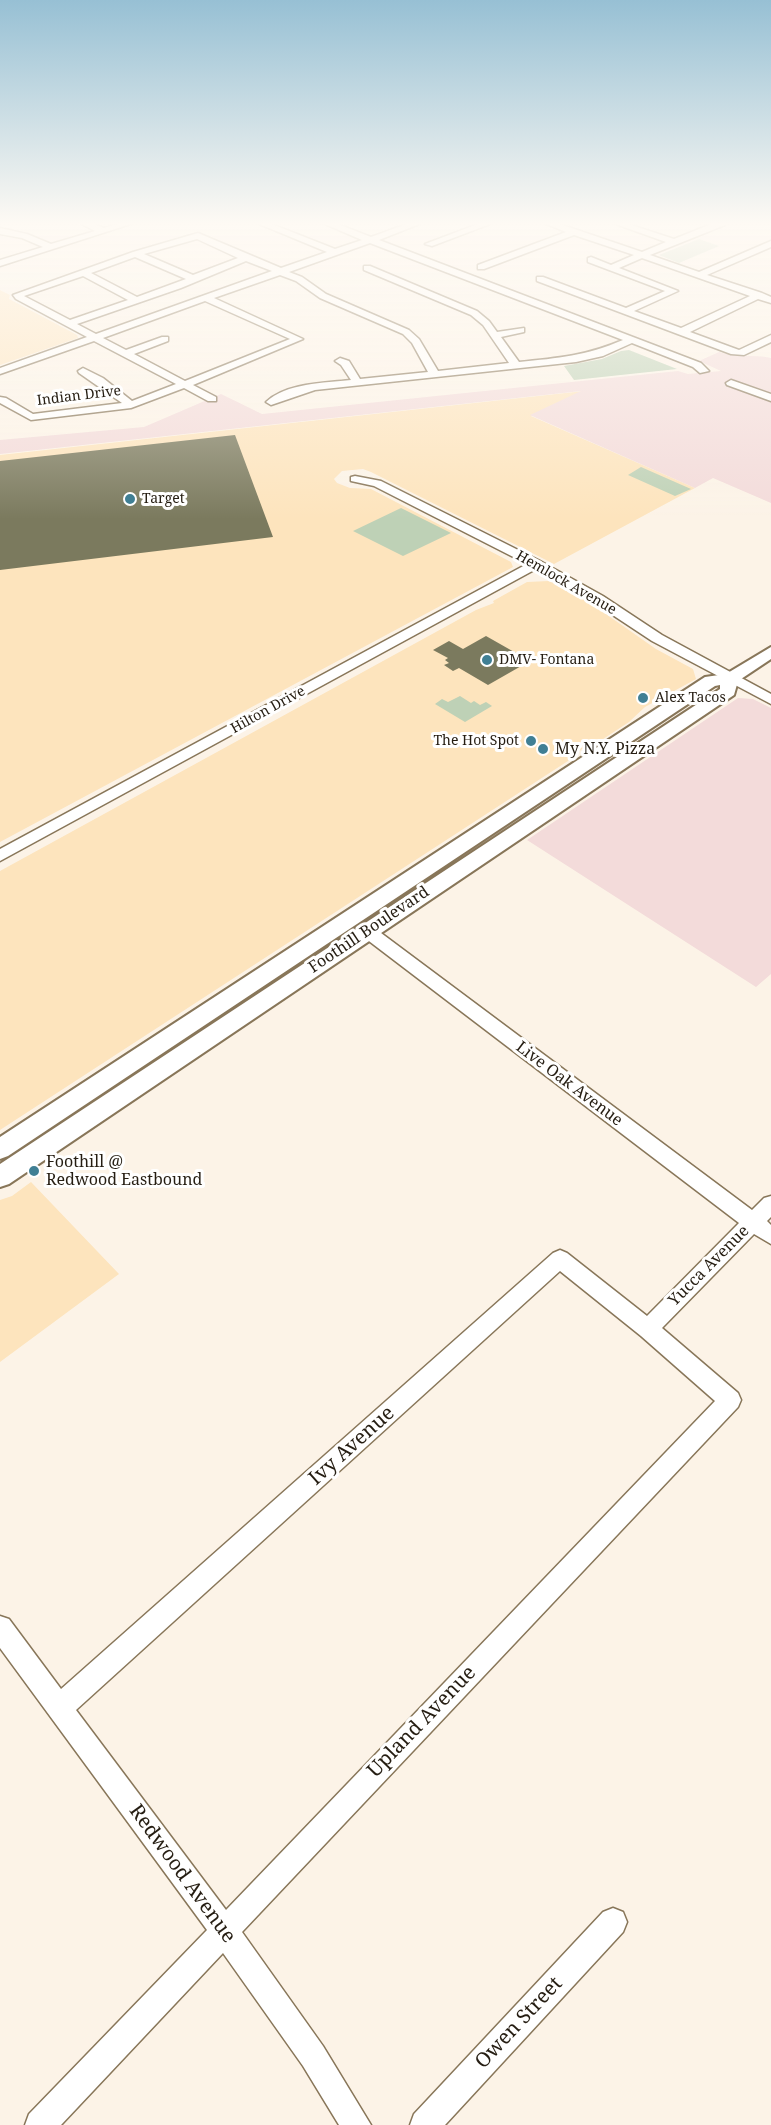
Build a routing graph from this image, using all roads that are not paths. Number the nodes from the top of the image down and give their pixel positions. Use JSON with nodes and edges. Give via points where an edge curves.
{"nodes":[{"id":1,"x":64,"y":320,"type":"edge"},
{"id":2,"x":79,"y":320,"type":"edge"},
{"id":3,"x":142,"y":320,"type":"edge"},
{"id":4,"x":255,"y":320,"type":"edge"},
{"id":5,"x":379,"y":320,"type":"edge"},
{"id":6,"x":483,"y":320,"type":"edge"},
{"id":7,"x":574,"y":320,"type":"edge"},
{"id":8,"x":650,"y":320,"type":"edge"},
{"id":9,"x":707,"y":320,"type":"edge"},
{"id":10,"x":70,"y":323,"type":"junction"},
{"id":11,"x":522,"y":330,"type":"dead end"},
{"id":12,"x":681,"y":332,"type":"junction"},
{"id":13,"x":495,"y":334,"type":"junction"},
{"id":14,"x":95,"y":337,"type":"junction"},
{"id":15,"x":771,"y":338,"type":"edge"},
{"id":16,"x":165,"y":339,"type":"dead end"},
{"id":17,"x":628,"y":341,"type":"junction"},
{"id":18,"x":123,"y":354,"type":"junction"},
{"id":19,"x":340,"y":361,"type":"dead end"},
{"id":20,"x":517,"y":366,"type":"junction"},
{"id":21,"x":0,"y":371,"type":"edge"},
{"id":22,"x":83,"y":371,"type":"dead end"},
{"id":23,"x":435,"y":375,"type":"junction"},
{"id":24,"x":358,"y":383,"type":"junction"},
{"id":25,"x":731,"y":383,"type":"dead end"},
{"id":26,"x":184,"y":385,"type":"junction"},
{"id":27,"x":771,"y":398,"type":"edge"},
{"id":28,"x":212,"y":399,"type":"dead end"},
{"id":29,"x":2,"y":400,"type":"dead end"},
{"id":30,"x":272,"y":402,"type":"dead end"},
{"id":31,"x":131,"y":405,"type":"junction"},
{"id":32,"x":355,"y":478,"type":"dead end"},
{"id":33,"x":536,"y":564,"type":"junction"},
{"id":34,"x":771,"y":652,"type":"edge"},
{"id":35,"x":730,"y":679,"type":"junction"},
{"id":36,"x":771,"y":700,"type":"edge"},
{"id":37,"x":0,"y":856,"type":"edge"},
{"id":38,"x":367,"y":931,"type":"junction"},
{"id":39,"x":0,"y":1149,"type":"edge"},
{"id":40,"x":0,"y":1177,"type":"edge"},
{"id":41,"x":771,"y":1204,"type":"edge"},
{"id":42,"x":752,"y":1222,"type":"junction"},
{"id":43,"x":771,"y":1236,"type":"edge"},
{"id":44,"x":648,"y":1329,"type":"junction"},
{"id":45,"x":0,"y":1628,"type":"edge"},
{"id":46,"x":59,"y":1708,"type":"junction"},
{"id":47,"x":613,"y":1922,"type":"dead end"},
{"id":48,"x":224,"y":1930,"type":"junction"},
{"id":49,"x":40,"y":2125,"type":"edge"},
{"id":50,"x":356,"y":2125,"type":"edge"},
{"id":51,"x":425,"y":2125,"type":"edge"}],
"edges":[{"from":1,"to":10,"type":"street"},
{"from":2,"to":10,"type":"street"},
{"from":3,"to":14,"type":"street"},
{"from":4,"to":26,"type":"street","name":"Indian Drive","via":[[298,339]]},
{"from":5,"to":23,"type":"street","via":[[416,341]]},
{"from":6,"to":13,"type":"street"},
{"from":7,"to":17,"type":"street"},
{"from":8,"to":12,"type":"street"},
{"from":9,"to":12,"type":"street"},
{"from":10,"to":14,"type":"street"},
{"from":11,"to":13,"type":"street"},
{"from":12,"to":15,"type":"street","via":[[740,353]]},
{"from":13,"to":20,"type":"street"},
{"from":14,"to":18,"type":"street"},
{"from":14,"to":21,"type":"street"},
{"from":16,"to":18,"type":"street"},
{"from":17,"to":17,"type":"street","via":[[688,368],[704,371],[697,365]]},
{"from":17,"to":20,"type":"street","via":[[587,357]]},
{"from":18,"to":26,"type":"street"},
{"from":19,"to":24,"type":"street"},
{"from":20,"to":23,"type":"street"},
{"from":22,"to":31,"type":"street"},
{"from":23,"to":24,"type":"street"},
{"from":24,"to":30,"type":"street","via":[[297,391]]},
{"from":25,"to":27,"type":"street"},
{"from":26,"to":28,"type":"street"},
{"from":26,"to":31,"type":"street","name":"Indian Drive"},
{"from":29,"to":31,"type":"street","name":"Indian Drive","via":[[31,417]]},
{"from":32,"to":33,"type":"street","name":"Hemlock Avenue","via":[[377,483]]},
{"from":33,"to":35,"type":"street","name":"Hemlock Avenue"},
{"from":33,"to":37,"type":"street","name":"Hilton Drive"},
{"from":34,"to":35,"type":"main road","name":"Foothill Boulevard"},
{"from":35,"to":36,"type":"street","name":"Hemlock Avenue"},
{"from":35,"to":38,"type":"main road","name":"Foothill Boulevard","via":[[728,691]]},
{"from":35,"to":39,"type":"main road","name":"Foothill Boulevard","via":[[711,681]]},
{"from":38,"to":40,"type":"main road","name":"Foothill Boulevard"},
{"from":38,"to":42,"type":"street","name":"Live Oak Avenue"},
{"from":41,"to":42,"type":"street","name":"Yucca Avenue"},
{"from":42,"to":43,"type":"street","name":"Live Oak Avenue"},
{"from":42,"to":44,"type":"street","name":"Yucca Avenue"},
{"from":44,"to":46,"type":"street","name":"Ivy Avenue","via":[[560,1259]]},
{"from":44,"to":48,"type":"street","name":"Upland Avenue","via":[[730,1400]]},
{"from":45,"to":46,"type":"street","name":"Redwood Avenue"},
{"from":46,"to":48,"type":"street","name":"Redwood Avenue"},
{"from":47,"to":51,"type":"street","name":"Owen Street"},
{"from":48,"to":49,"type":"street","name":"Upland Avenue"},
{"from":48,"to":50,"type":"street","name":"Redwood Avenue","via":[[313,2056]]}]}
